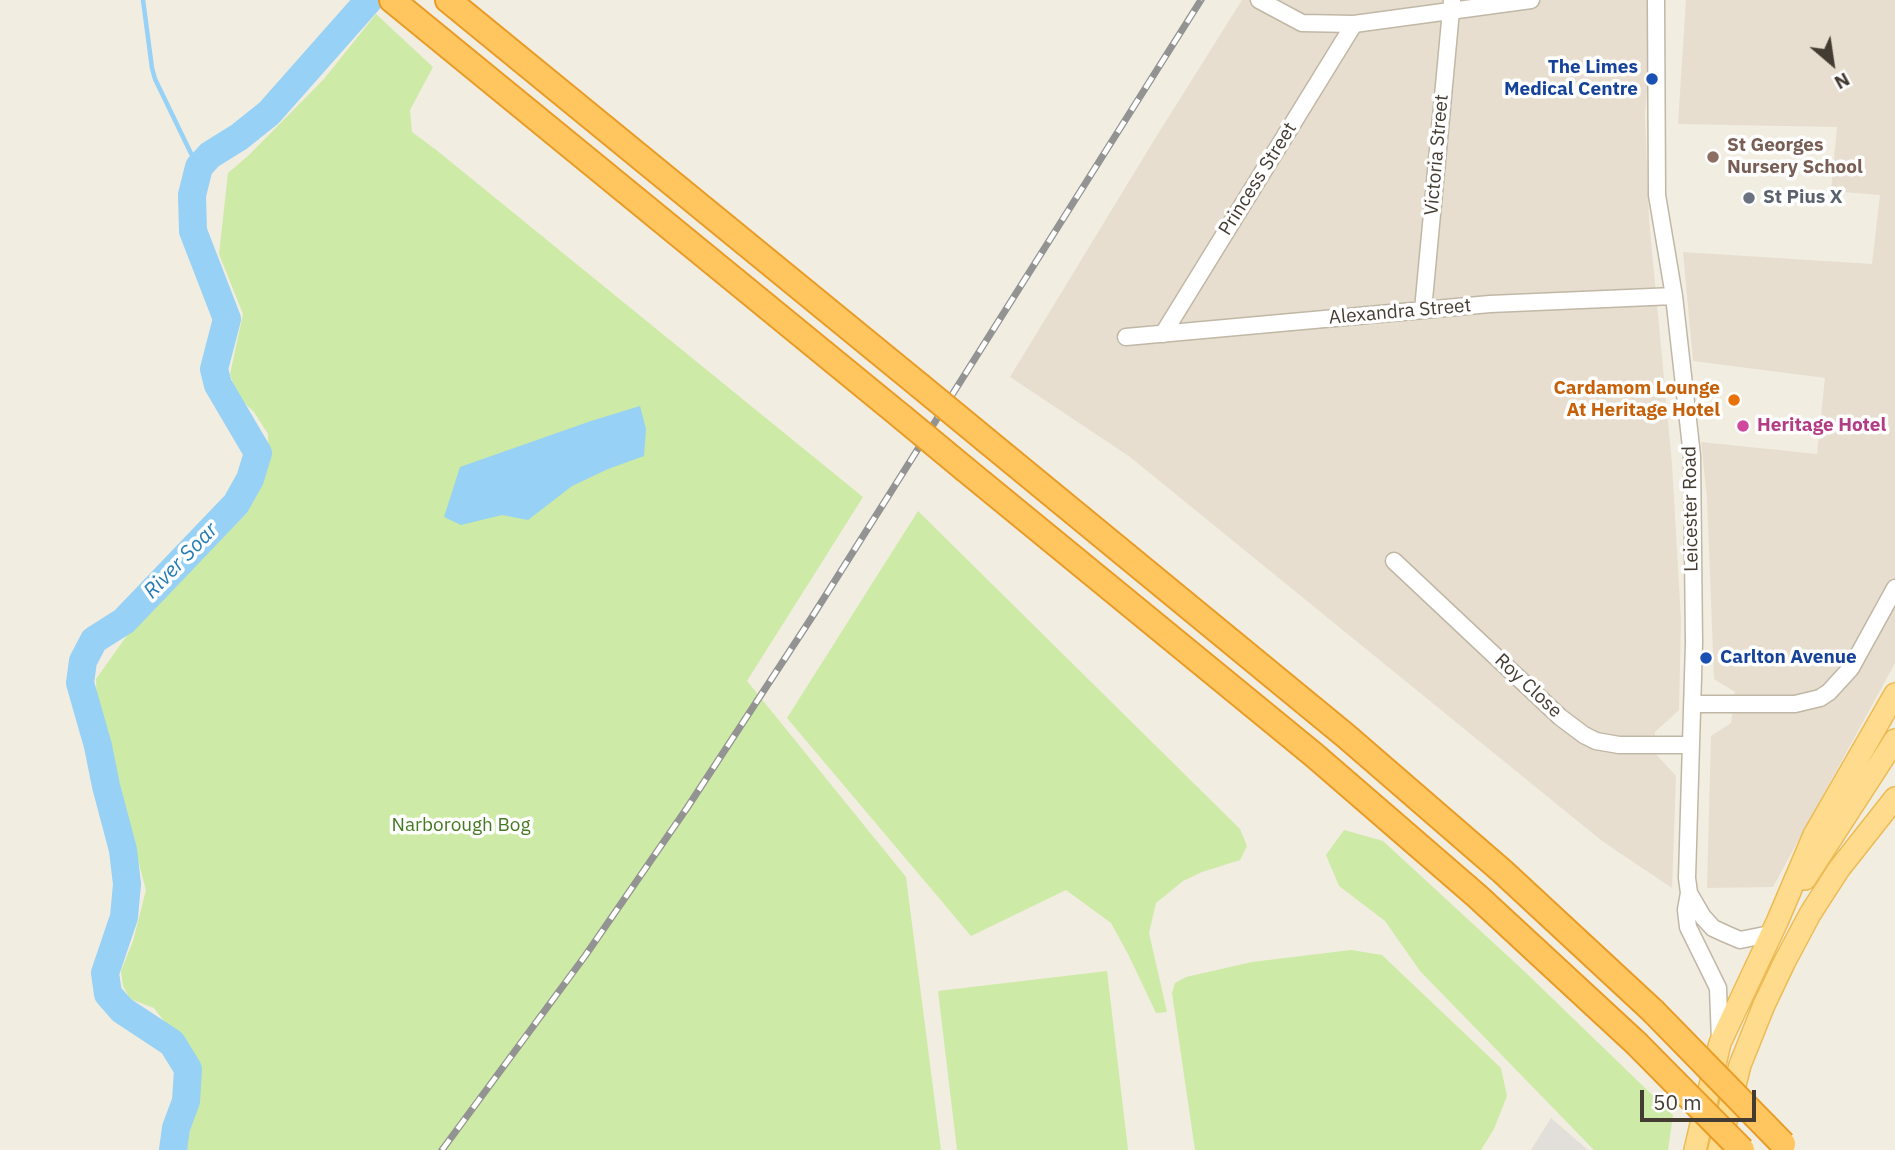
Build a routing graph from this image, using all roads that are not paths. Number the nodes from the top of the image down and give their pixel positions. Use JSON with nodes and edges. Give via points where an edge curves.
{"nodes":[{"id":1,"x":392,"y":0,"type":"edge"},
{"id":2,"x":447,"y":0,"type":"edge"},
{"id":3,"x":1259,"y":0,"type":"edge"},
{"id":4,"x":1531,"y":0,"type":"edge"},
{"id":5,"x":1656,"y":0,"type":"edge"},
{"id":6,"x":1451,"y":6,"type":"edge"},
{"id":7,"x":1354,"y":24,"type":"junction"},
{"id":8,"x":1674,"y":296,"type":"junction"},
{"id":9,"x":1423,"y":310,"type":"junction"},
{"id":10,"x":1163,"y":334,"type":"junction"},
{"id":11,"x":1126,"y":337,"type":"dead end"},
{"id":12,"x":1394,"y":561,"type":"dead end"},
{"id":13,"x":1895,"y":588,"type":"edge"},
{"id":14,"x":1895,"y":694,"type":"edge"},
{"id":15,"x":1692,"y":704,"type":"junction"},
{"id":16,"x":1895,"y":740,"type":"edge"},
{"id":17,"x":1691,"y":745,"type":"junction"},
{"id":18,"x":1895,"y":798,"type":"edge"},
{"id":19,"x":1689,"y":893,"type":"junction"},
{"id":20,"x":1773,"y":928,"type":"junction"},
{"id":21,"x":1720,"y":1043,"type":"junction"},
{"id":22,"x":1785,"y":1147,"type":"edge"},
{"id":23,"x":1695,"y":1150,"type":"edge"},
{"id":24,"x":1719,"y":1150,"type":"edge"},
{"id":25,"x":1742,"y":1150,"type":"edge"}],
"edges":[{"from":1,"to":25,"type":"highway","bridge":true,"via":[[1314,755],[1477,896],[1636,1043]]},
{"from":2,"to":22,"type":"highway","bridge":true,"via":[[1346,736],[1502,871],[1653,1011]]},
{"from":3,"to":7,"type":"street","via":[[1301,23]]},
{"from":4,"to":6,"type":"street"},
{"from":5,"to":8,"type":"street","name":"Leicester Road","via":[[1657,195]]},
{"from":6,"to":7,"type":"street"},
{"from":6,"to":9,"type":"street","name":"Victoria Street"},
{"from":7,"to":10,"type":"street","name":"Princess Street"},
{"from":8,"to":9,"type":"street","name":"Alexandra Street"},
{"from":8,"to":15,"type":"street","name":"Leicester Road","via":[[1692,456]]},
{"from":9,"to":10,"type":"street","name":"Alexandra Street"},
{"from":10,"to":11,"type":"street","name":"Alexandra Street"},
{"from":12,"to":17,"type":"street","name":"Roy Close","via":[[1560,717],[1584,734],[1619,745]]},
{"from":13,"to":15,"type":"street","via":[[1851,668],[1820,698],[1795,704]]},
{"from":14,"to":20,"type":"main road","via":[[1814,835]]},
{"from":15,"to":17,"type":"street","name":"Leicester Road"},
{"from":16,"to":20,"type":"main road"},
{"from":17,"to":19,"type":"street","name":"Leicester Road"},
{"from":18,"to":24,"type":"main road","via":[[1839,869],[1784,963],[1740,1065]]},
{"from":19,"to":20,"type":"street","via":[[1713,928],[1740,940]]},
{"from":19,"to":21,"type":"street","name":"Leicester Road","via":[[1688,927],[1718,988]]},
{"from":20,"to":21,"type":"main road"},
{"from":21,"to":23,"type":"main road"}]}
